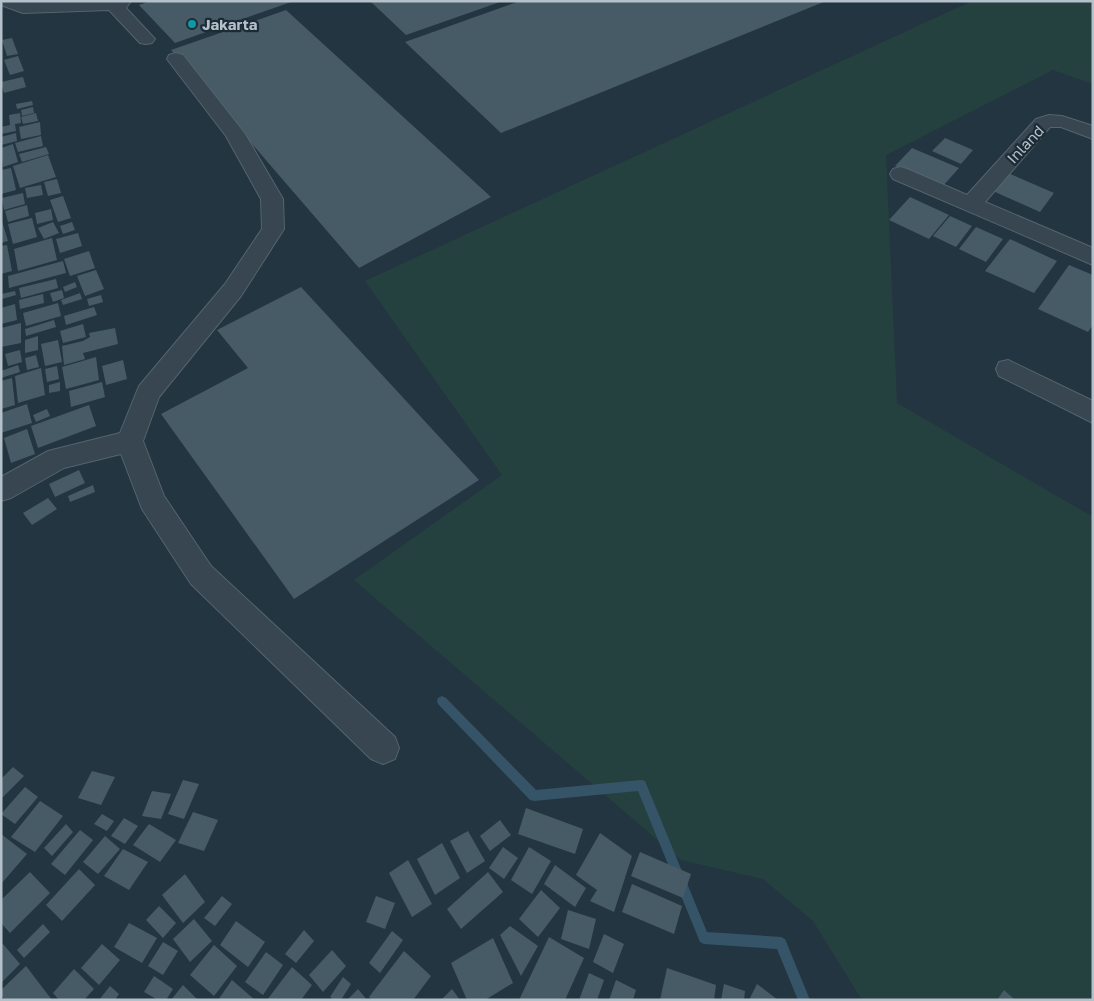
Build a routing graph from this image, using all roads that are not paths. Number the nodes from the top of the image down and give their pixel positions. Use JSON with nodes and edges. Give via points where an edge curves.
{"nodes":[{"id":1,"x":6,"y":1,"type":"edge"},
{"id":2,"x":121,"y":3,"type":"edge"},
{"id":3,"x":146,"y":39,"type":"dead end"},
{"id":4,"x":176,"y":59,"type":"dead end"},
{"id":5,"x":1093,"y":133,"type":"edge"},
{"id":6,"x":900,"y":174,"type":"dead end"},
{"id":7,"x":972,"y":203,"type":"junction"},
{"id":8,"x":1093,"y":257,"type":"edge"},
{"id":9,"x":1008,"y":369,"type":"dead end"},
{"id":10,"x":1093,"y":413,"type":"edge"},
{"id":11,"x":130,"y":441,"type":"junction"},
{"id":12,"x":1,"y":490,"type":"edge"},
{"id":13,"x":384,"y":748,"type":"dead end"}],
"edges":[{"from":1,"to":2,"type":"street","via":[[23,8]]},
{"from":2,"to":3,"type":"street","via":[[117,9]]},
{"from":4,"to":11,"type":"street","via":[[235,134],[272,199],[273,228],[233,290],[148,393]]},
{"from":5,"to":7,"type":"street","name":"Inland","via":[[1058,120],[1043,123]]},
{"from":6,"to":7,"type":"street"},
{"from":7,"to":8,"type":"street"},
{"from":9,"to":10,"type":"street"},
{"from":11,"to":12,"type":"street","via":[[57,459]]},
{"from":11,"to":13,"type":"street","via":[[152,501],[200,575]]}]}
